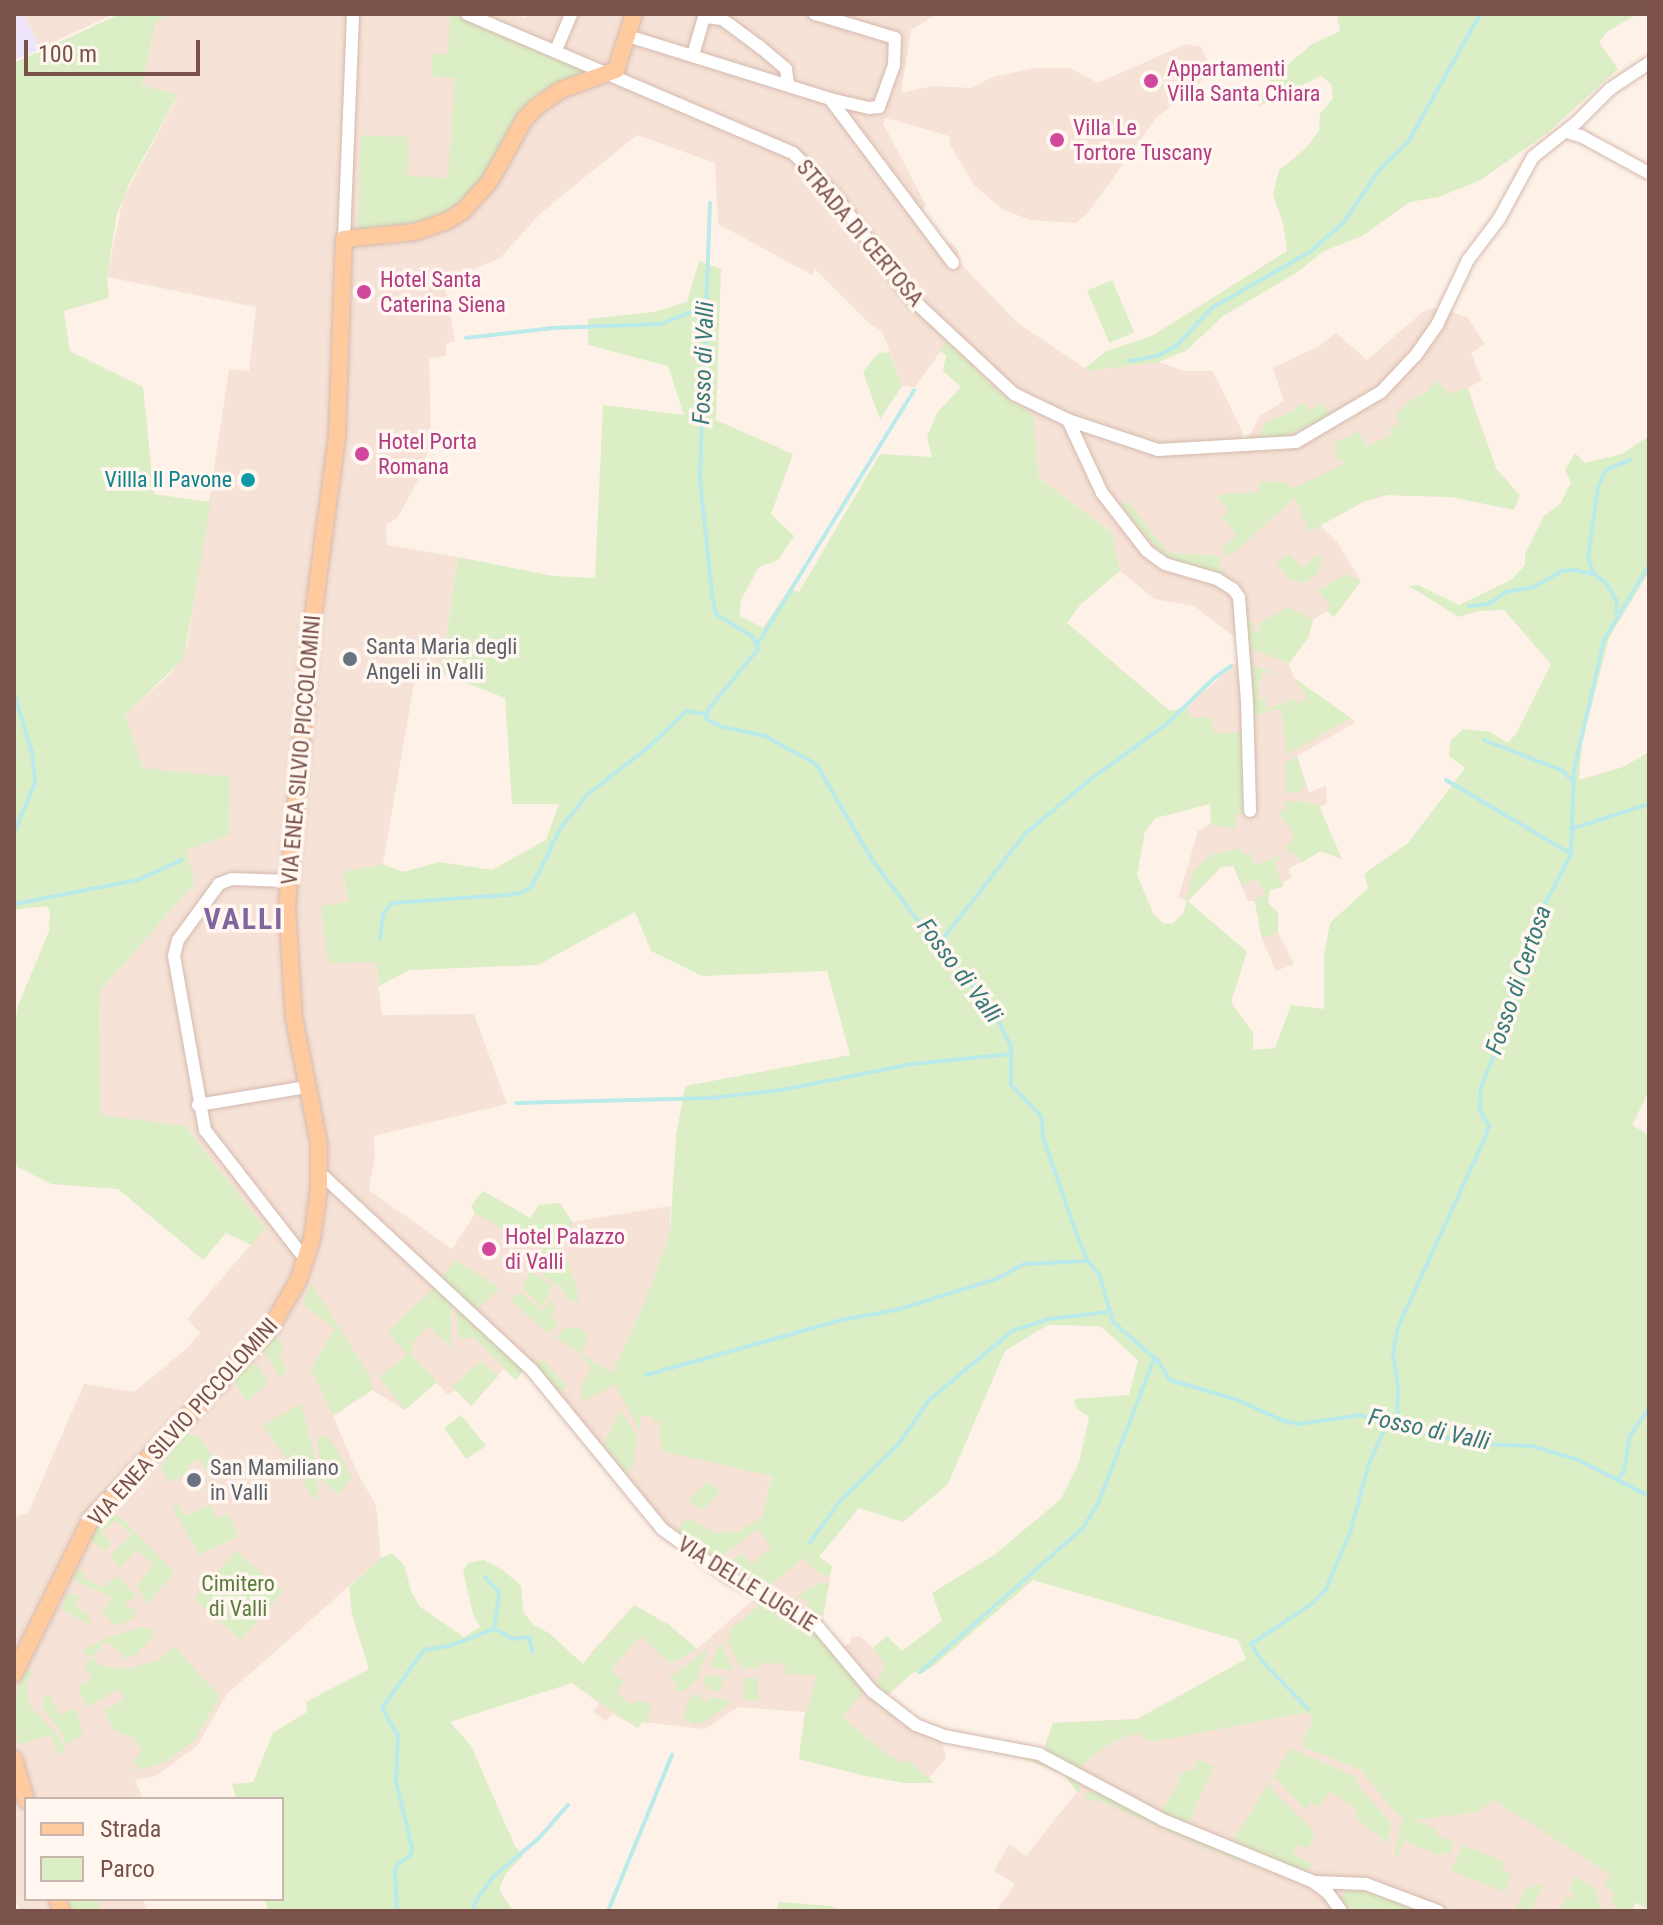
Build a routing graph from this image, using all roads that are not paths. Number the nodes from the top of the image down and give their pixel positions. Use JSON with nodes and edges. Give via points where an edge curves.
{"nodes":[{"id":1,"x":353,"y":14,"type":"edge"},
{"id":2,"x":467,"y":14,"type":"edge"},
{"id":3,"x":571,"y":14,"type":"edge"},
{"id":4,"x":634,"y":14,"type":"edge"},
{"id":5,"x":815,"y":14,"type":"edge"},
{"id":6,"x":705,"y":16,"type":"edge"},
{"id":7,"x":628,"y":36,"type":"junction"},
{"id":8,"x":550,"y":48,"type":"junction"},
{"id":9,"x":693,"y":55,"type":"junction"},
{"id":10,"x":1649,"y":63,"type":"edge"},
{"id":11,"x":612,"y":74,"type":"junction"},
{"id":12,"x":788,"y":84,"type":"junction"},
{"id":13,"x":830,"y":99,"type":"junction"},
{"id":14,"x":1566,"y":132,"type":"junction"},
{"id":15,"x":1649,"y":173,"type":"edge"},
{"id":16,"x":344,"y":239,"type":"junction"},
{"id":17,"x":953,"y":263,"type":"dead end"},
{"id":18,"x":1068,"y":420,"type":"junction"},
{"id":19,"x":1250,"y":811,"type":"dead end"},
{"id":20,"x":288,"y":881,"type":"junction"},
{"id":21,"x":307,"y":1087,"type":"junction"},
{"id":22,"x":198,"y":1105,"type":"junction"},
{"id":23,"x":320,"y":1173,"type":"junction"},
{"id":24,"x":306,"y":1260,"type":"junction"},
{"id":25,"x":14,"y":1674,"type":"edge"},
{"id":26,"x":14,"y":1759,"type":"edge"},
{"id":27,"x":25,"y":1797,"type":"edge"},
{"id":28,"x":1312,"y":1881,"type":"junction"},
{"id":29,"x":1341,"y":1911,"type":"edge"},
{"id":30,"x":1438,"y":1911,"type":"edge"}],
"edges":[{"from":1,"to":16,"type":"street","name":"VIA ENEA SILVIO PICCOLOMINI"},
{"from":2,"to":8,"type":"street","name":"STRADA DI CERTOSA"},
{"from":3,"to":8,"type":"street"},
{"from":4,"to":7,"type":"main road"},
{"from":5,"to":13,"type":"street","via":[[896,40],[894,65],[879,107]]},
{"from":6,"to":9,"type":"street"},
{"from":6,"to":12,"type":"street","via":[[722,19],[760,47],[786,69]]},
{"from":7,"to":9,"type":"street"},
{"from":7,"to":11,"type":"main road"},
{"from":8,"to":11,"type":"street","name":"STRADA DI CERTOSA"},
{"from":9,"to":12,"type":"street"},
{"from":10,"to":14,"type":"street","name":"STRADA DI CERTOSA","via":[[1610,89]]},
{"from":11,"to":16,"type":"main road","via":[[561,90],[535,108],[483,192],[456,216],[404,235]]},
{"from":11,"to":18,"type":"street","name":"STRADA DI CERTOSA","via":[[798,156],[834,194],[911,298],[1022,400]]},
{"from":12,"to":13,"type":"street"},
{"from":13,"to":17,"type":"street"},
{"from":14,"to":15,"type":"street"},
{"from":14,"to":18,"type":"street","name":"STRADA DI CERTOSA","via":[[1529,162],[1416,355],[1381,392],[1316,433],[1282,445],[1158,450]]},
{"from":16,"to":20,"type":"main road","name":"VIA ENEA SILVIO PICCOLOMINI","via":[[337,437],[312,624]]},
{"from":18,"to":19,"type":"street","via":[[1107,501],[1147,551],[1165,564],[1217,579],[1239,597]]},
{"from":20,"to":21,"type":"main road","name":"VIA ENEA SILVIO PICCOLOMINI","via":[[292,999]]},
{"from":20,"to":22,"type":"street","via":[[223,881],[176,944]]},
{"from":21,"to":22,"type":"street"},
{"from":21,"to":23,"type":"main road","name":"VIA ENEA SILVIO PICCOLOMINI","via":[[318,1131]]},
{"from":22,"to":24,"type":"street","via":[[207,1134]]},
{"from":23,"to":24,"type":"main road","name":"VIA ENEA SILVIO PICCOLOMINI"},
{"from":23,"to":28,"type":"street","name":"VIA DELLE LUGLIE","via":[[532,1370],[662,1529],[746,1588],[813,1621],[872,1691],[916,1725],[944,1736],[1039,1754],[1163,1820]]},
{"from":24,"to":25,"type":"main road","name":"VIA ENEA SILVIO PICCOLOMINI","via":[[271,1327],[94,1515]]},
{"from":26,"to":27,"type":"main road"},
{"from":28,"to":29,"type":"street","name":"VIA DELLE LUGLIE"},
{"from":28,"to":30,"type":"street","via":[[1366,1884]]}]}
